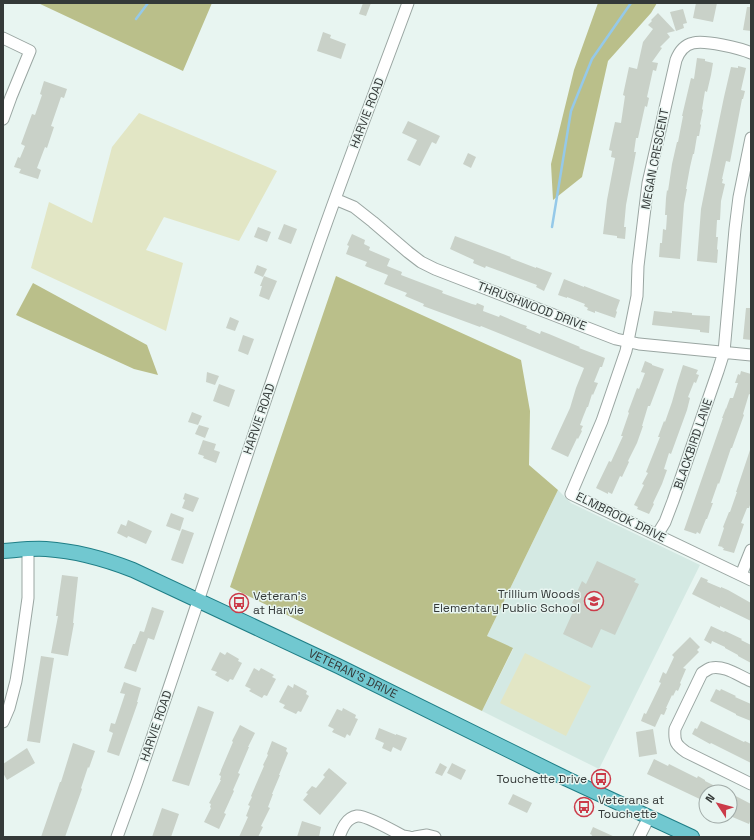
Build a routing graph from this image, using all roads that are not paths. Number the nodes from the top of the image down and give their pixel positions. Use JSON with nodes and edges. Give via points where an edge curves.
{"nodes":[{"id":1,"x":408,"y":3,"type":"edge"},
{"id":2,"x":3,"y":38,"type":"edge"},
{"id":3,"x":751,"y":53,"type":"edge"},
{"id":4,"x":3,"y":119,"type":"edge"},
{"id":5,"x":751,"y":138,"type":"edge"},
{"id":6,"x":335,"y":199,"type":"junction"},
{"id":7,"x":628,"y":342,"type":"junction"},
{"id":8,"x":724,"y":352,"type":"junction"},
{"id":9,"x":751,"y":355,"type":"edge"},
{"id":10,"x":657,"y":535,"type":"junction"},
{"id":11,"x":28,"y":549,"type":"junction"},
{"id":12,"x":3,"y":550,"type":"edge"},
{"id":13,"x":751,"y":550,"type":"edge"},
{"id":14,"x":746,"y":578,"type":"edge"},
{"id":15,"x":198,"y":600,"type":"junction"},
{"id":16,"x":16,"y":681,"type":"junction"},
{"id":17,"x":751,"y":682,"type":"edge"},
{"id":18,"x":3,"y":695,"type":"edge"},
{"id":19,"x":3,"y":722,"type":"edge"},
{"id":20,"x":751,"y":784,"type":"edge"},
{"id":21,"x":649,"y":817,"type":"junction"},
{"id":22,"x":117,"y":837,"type":"edge"},
{"id":23,"x":339,"y":837,"type":"edge"},
{"id":24,"x":409,"y":837,"type":"edge"},
{"id":25,"x":415,"y":837,"type":"edge"},
{"id":26,"x":435,"y":837,"type":"edge"},
{"id":27,"x":639,"y":837,"type":"edge"},
{"id":28,"x":692,"y":837,"type":"edge"}],
"edges":[{"from":1,"to":6,"type":"street","name":"HARVIE ROAD"},
{"from":2,"to":4,"type":"street","via":[[30,51]]},
{"from":3,"to":7,"type":"street","name":"MEGAN CRESCENT","via":[[702,42],[693,43],[682,49],[676,60],[648,183],[637,296]]},
{"from":5,"to":8,"type":"street","via":[[739,198]]},
{"from":6,"to":7,"type":"street","name":"THRUSHWOOD DRIVE","via":[[354,207],[421,262]]},
{"from":6,"to":15,"type":"street","name":"HARVIE ROAD"},
{"from":7,"to":8,"type":"street","name":"THRUSHWOOD DRIVE"},
{"from":7,"to":10,"type":"street","name":"ELMBROOK DRIVE","via":[[602,421],[571,494]]},
{"from":8,"to":9,"type":"street","name":"THRUSHWOOD DRIVE"},
{"from":8,"to":10,"type":"street","name":"BLACKBIRD LANE","via":[[673,501]]},
{"from":10,"to":14,"type":"street","name":"ELMBROOK DRIVE"},
{"from":11,"to":12,"type":"main road","name":"VETERAN'S DRIVE"},
{"from":11,"to":15,"type":"main road","name":"VETERAN'S DRIVE","via":[[72,552],[117,564]]},
{"from":11,"to":16,"type":"street","via":[[28,598]]},
{"from":13,"to":14,"type":"street"},
{"from":15,"to":21,"type":"main road","name":"VETERAN'S DRIVE"},
{"from":15,"to":22,"type":"street","name":"HARVIE ROAD"},
{"from":16,"to":18,"type":"street"},
{"from":16,"to":19,"type":"street"},
{"from":17,"to":20,"type":"street","via":[[718,667],[702,673],[675,729],[674,737],[679,747],[686,752]]},
{"from":21,"to":27,"type":"street"},
{"from":21,"to":28,"type":"main road","name":"VETERAN'S DRIVE"},
{"from":23,"to":24,"type":"street","via":[[343,827],[356,816],[364,817]]},
{"from":25,"to":26,"type":"street"}]}
